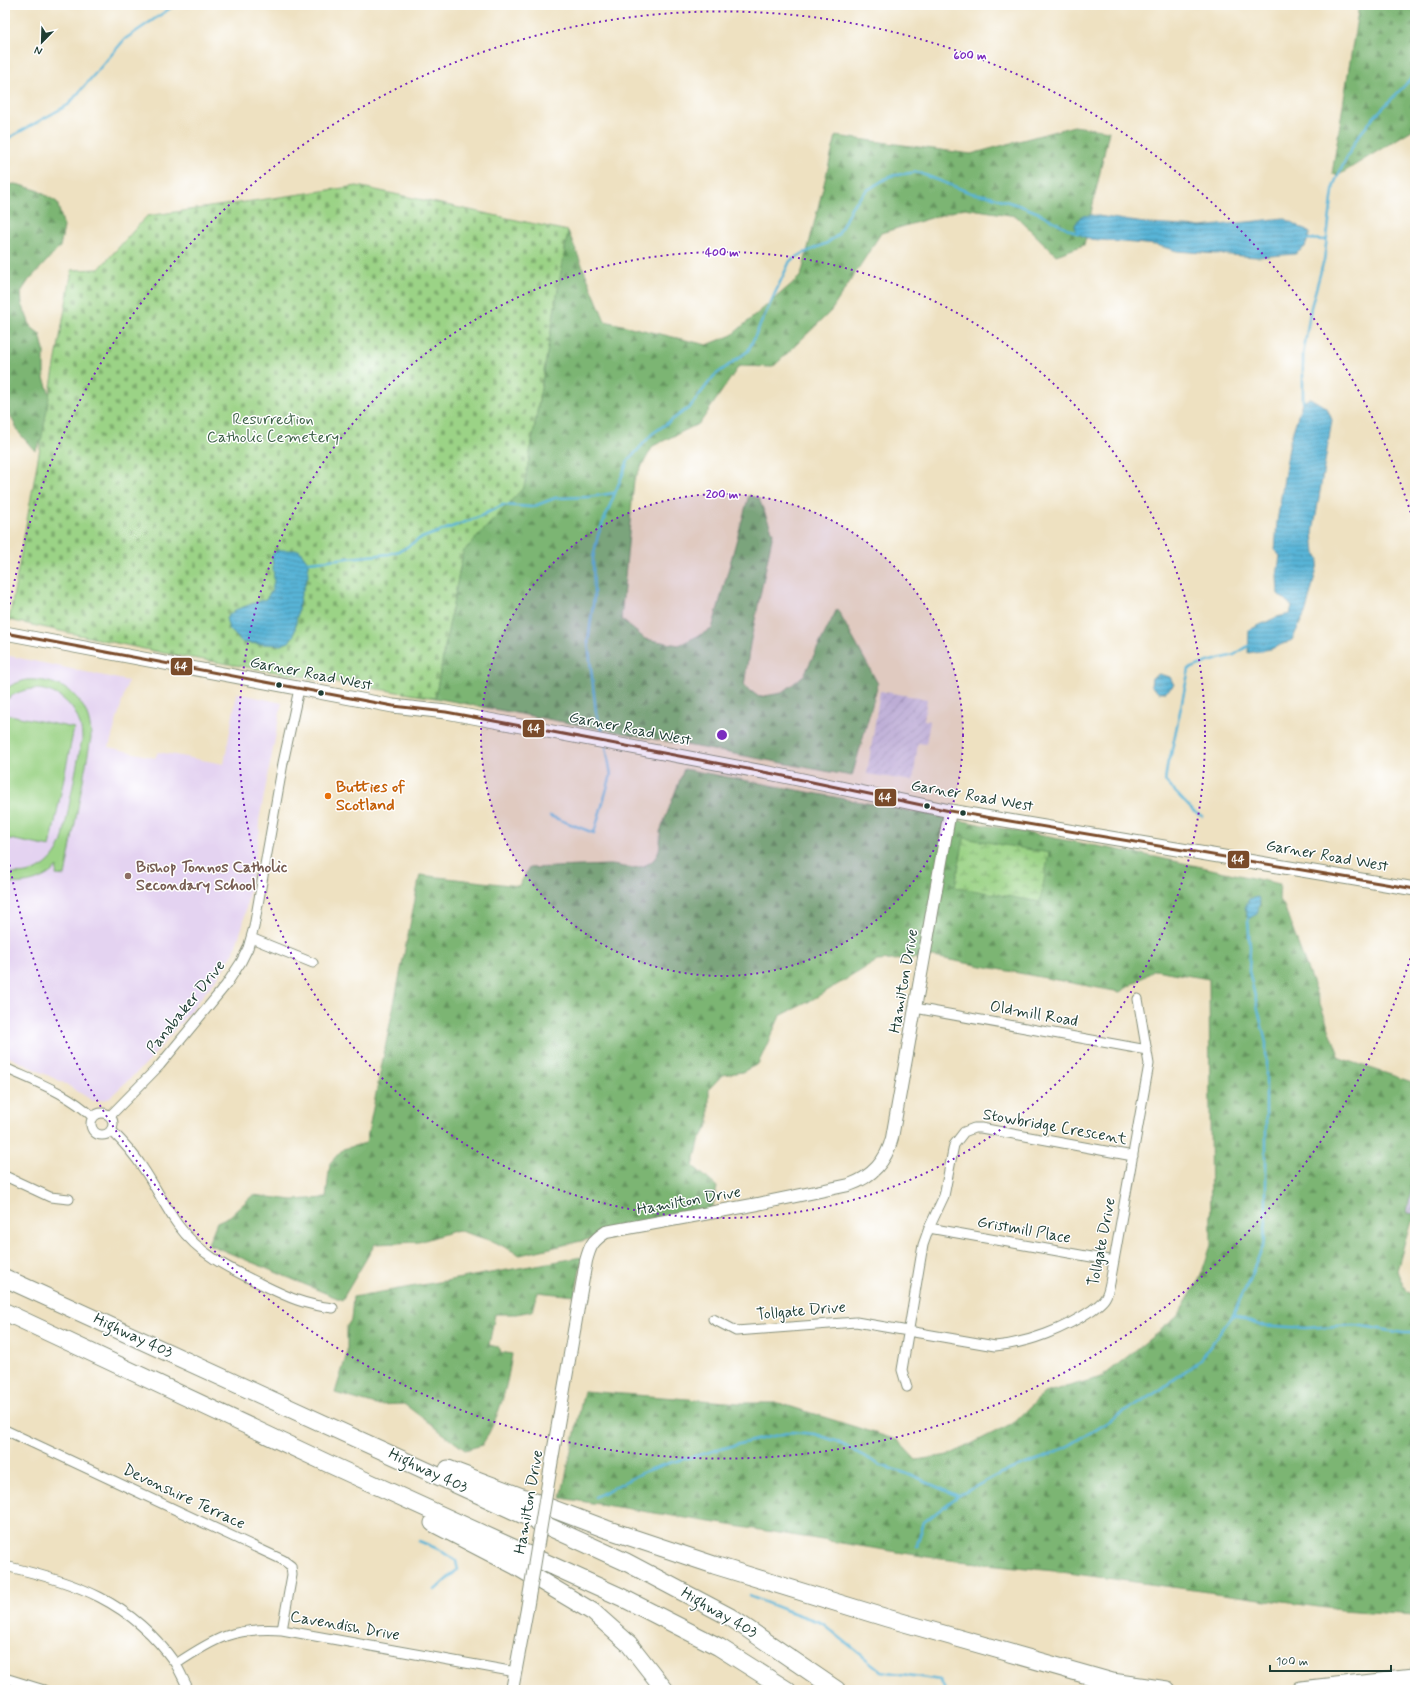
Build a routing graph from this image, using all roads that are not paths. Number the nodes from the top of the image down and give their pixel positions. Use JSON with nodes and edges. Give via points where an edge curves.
{"nodes":[{"id":1,"x":5,"y":633,"type":"edge"},
{"id":2,"x":299,"y":689,"type":"junction"},
{"id":3,"x":950,"y":811,"type":"junction"},
{"id":4,"x":1415,"y":888,"type":"edge"},
{"id":5,"x":251,"y":938,"type":"junction"},
{"id":6,"x":313,"y":963,"type":"dead end"},
{"id":7,"x":1138,"y":999,"type":"dead end"},
{"id":8,"x":915,"y":1008,"type":"junction"},
{"id":9,"x":1147,"y":1050,"type":"junction"},
{"id":10,"x":5,"y":1068,"type":"edge"},
{"id":11,"x":110,"y":1116,"type":"junction"},
{"id":12,"x":93,"y":1117,"type":"junction"},
{"id":13,"x":112,"y":1131,"type":"junction"},
{"id":14,"x":1133,"y":1156,"type":"junction"},
{"id":15,"x":5,"y":1176,"type":"edge"},
{"id":16,"x":69,"y":1199,"type":"dead end"},
{"id":17,"x":929,"y":1228,"type":"junction"},
{"id":18,"x":1114,"y":1261,"type":"junction"},
{"id":19,"x":5,"y":1278,"type":"edge"},
{"id":20,"x":333,"y":1308,"type":"dead end"},
{"id":21,"x":5,"y":1312,"type":"edge"},
{"id":22,"x":713,"y":1319,"type":"dead end"},
{"id":23,"x":908,"y":1330,"type":"junction"},
{"id":24,"x":907,"y":1387,"type":"dead end"},
{"id":25,"x":330,"y":1426,"type":"junction"},
{"id":26,"x":5,"y":1430,"type":"edge"},
{"id":27,"x":329,"y":1464,"type":"junction"},
{"id":28,"x":5,"y":1566,"type":"edge"},
{"id":29,"x":282,"y":1630,"type":"junction"},
{"id":30,"x":176,"y":1664,"type":"junction"},
{"id":31,"x":516,"y":1672,"type":"junction"},
{"id":32,"x":1415,"y":1677,"type":"edge"},
{"id":33,"x":5,"y":1678,"type":"edge"},
{"id":34,"x":44,"y":1690,"type":"edge"},
{"id":35,"x":188,"y":1690,"type":"edge"},
{"id":36,"x":512,"y":1690,"type":"edge"},
{"id":37,"x":665,"y":1690,"type":"edge"},
{"id":38,"x":787,"y":1690,"type":"edge"},
{"id":39,"x":837,"y":1690,"type":"edge"},
{"id":40,"x":1167,"y":1690,"type":"edge"},
{"id":41,"x":1301,"y":1690,"type":"edge"}],
"edges":[{"from":1,"to":2,"type":"main road","name":"Garner Road West"},
{"from":2,"to":3,"type":"main road","name":"Garner Road West","via":[[505,723],[774,774]]},
{"from":2,"to":5,"type":"street","name":"Panabaker Drive"},
{"from":3,"to":4,"type":"main road","name":"Garner Road West"},
{"from":3,"to":8,"type":"street","name":"Hamilton Drive"},
{"from":5,"to":6,"type":"street"},
{"from":5,"to":11,"type":"street","name":"Panabaker Drive","via":[[241,962],[226,985],[160,1065]]},
{"from":7,"to":9,"type":"street","name":"Tollgate Drive"},
{"from":8,"to":9,"type":"street","name":"Oldmill Road"},
{"from":8,"to":31,"type":"street","name":"Hamilton Drive","bridge":true,"via":[[891,1143],[881,1163],[866,1178],[841,1187],[606,1232],[595,1239],[589,1248]]},
{"from":9,"to":14,"type":"street","name":"Tollgate Drive","via":[[1149,1064]]},
{"from":10,"to":12,"type":"street","via":[[64,1095]]},
{"from":11,"to":12,"type":"street","via":[[103,1113]]},
{"from":11,"to":13,"type":"street","via":[[113,1122]]},
{"from":12,"to":13,"type":"street","via":[[91,1128],[95,1134],[103,1136]]},
{"from":13,"to":20,"type":"street","via":[[143,1168],[178,1226],[196,1246],[233,1270],[302,1303]]},
{"from":14,"to":17,"type":"street","name":"Stowbridge Crescent","via":[[981,1128],[969,1130],[961,1135],[954,1145],[944,1196]]},
{"from":14,"to":18,"type":"street","name":"Tollgate Drive"},
{"from":15,"to":16,"type":"street","via":[[50,1197]]},
{"from":17,"to":18,"type":"street","name":"Gristmill Place"},
{"from":17,"to":23,"type":"street","name":"Stowbridge Crescent"},
{"from":18,"to":23,"type":"street","name":"Tollgate Drive","via":[[1105,1299],[1063,1328],[1016,1343],[995,1346]]},
{"from":19,"to":25,"type":"highway","name":"Highway 403"},
{"from":21,"to":27,"type":"highway","name":"Highway 403"},
{"from":22,"to":23,"type":"street","name":"Tollgate Drive","via":[[736,1331],[856,1322]]},
{"from":23,"to":24,"type":"street","name":"Stowbridge Crescent","via":[[902,1370]]},
{"from":25,"to":39,"type":"highway","name":"Highway 403","via":[[626,1562],[730,1617]]},
{"from":25,"to":40,"type":"highway","via":[[529,1498],[606,1529],[714,1565],[1104,1680]]},
{"from":26,"to":29,"type":"street","name":"Devonshire Terrace","via":[[283,1560],[290,1566],[292,1575]]},
{"from":27,"to":37,"type":"highway","via":[[516,1566],[593,1612],[629,1644]]},
{"from":27,"to":38,"type":"highway","name":"Highway 403","via":[[621,1597],[719,1647]]},
{"from":28,"to":30,"type":"street","via":[[69,1583],[119,1608],[148,1632]]},
{"from":29,"to":30,"type":"street","name":"Cavendish Drive","via":[[241,1631],[221,1637]]},
{"from":29,"to":31,"type":"street","name":"Cavendish Drive"},
{"from":30,"to":35,"type":"street"},
{"from":31,"to":36,"type":"street","name":"Hamilton Drive"},
{"from":32,"to":41,"type":"highway"},
{"from":33,"to":34,"type":"street"}]}
